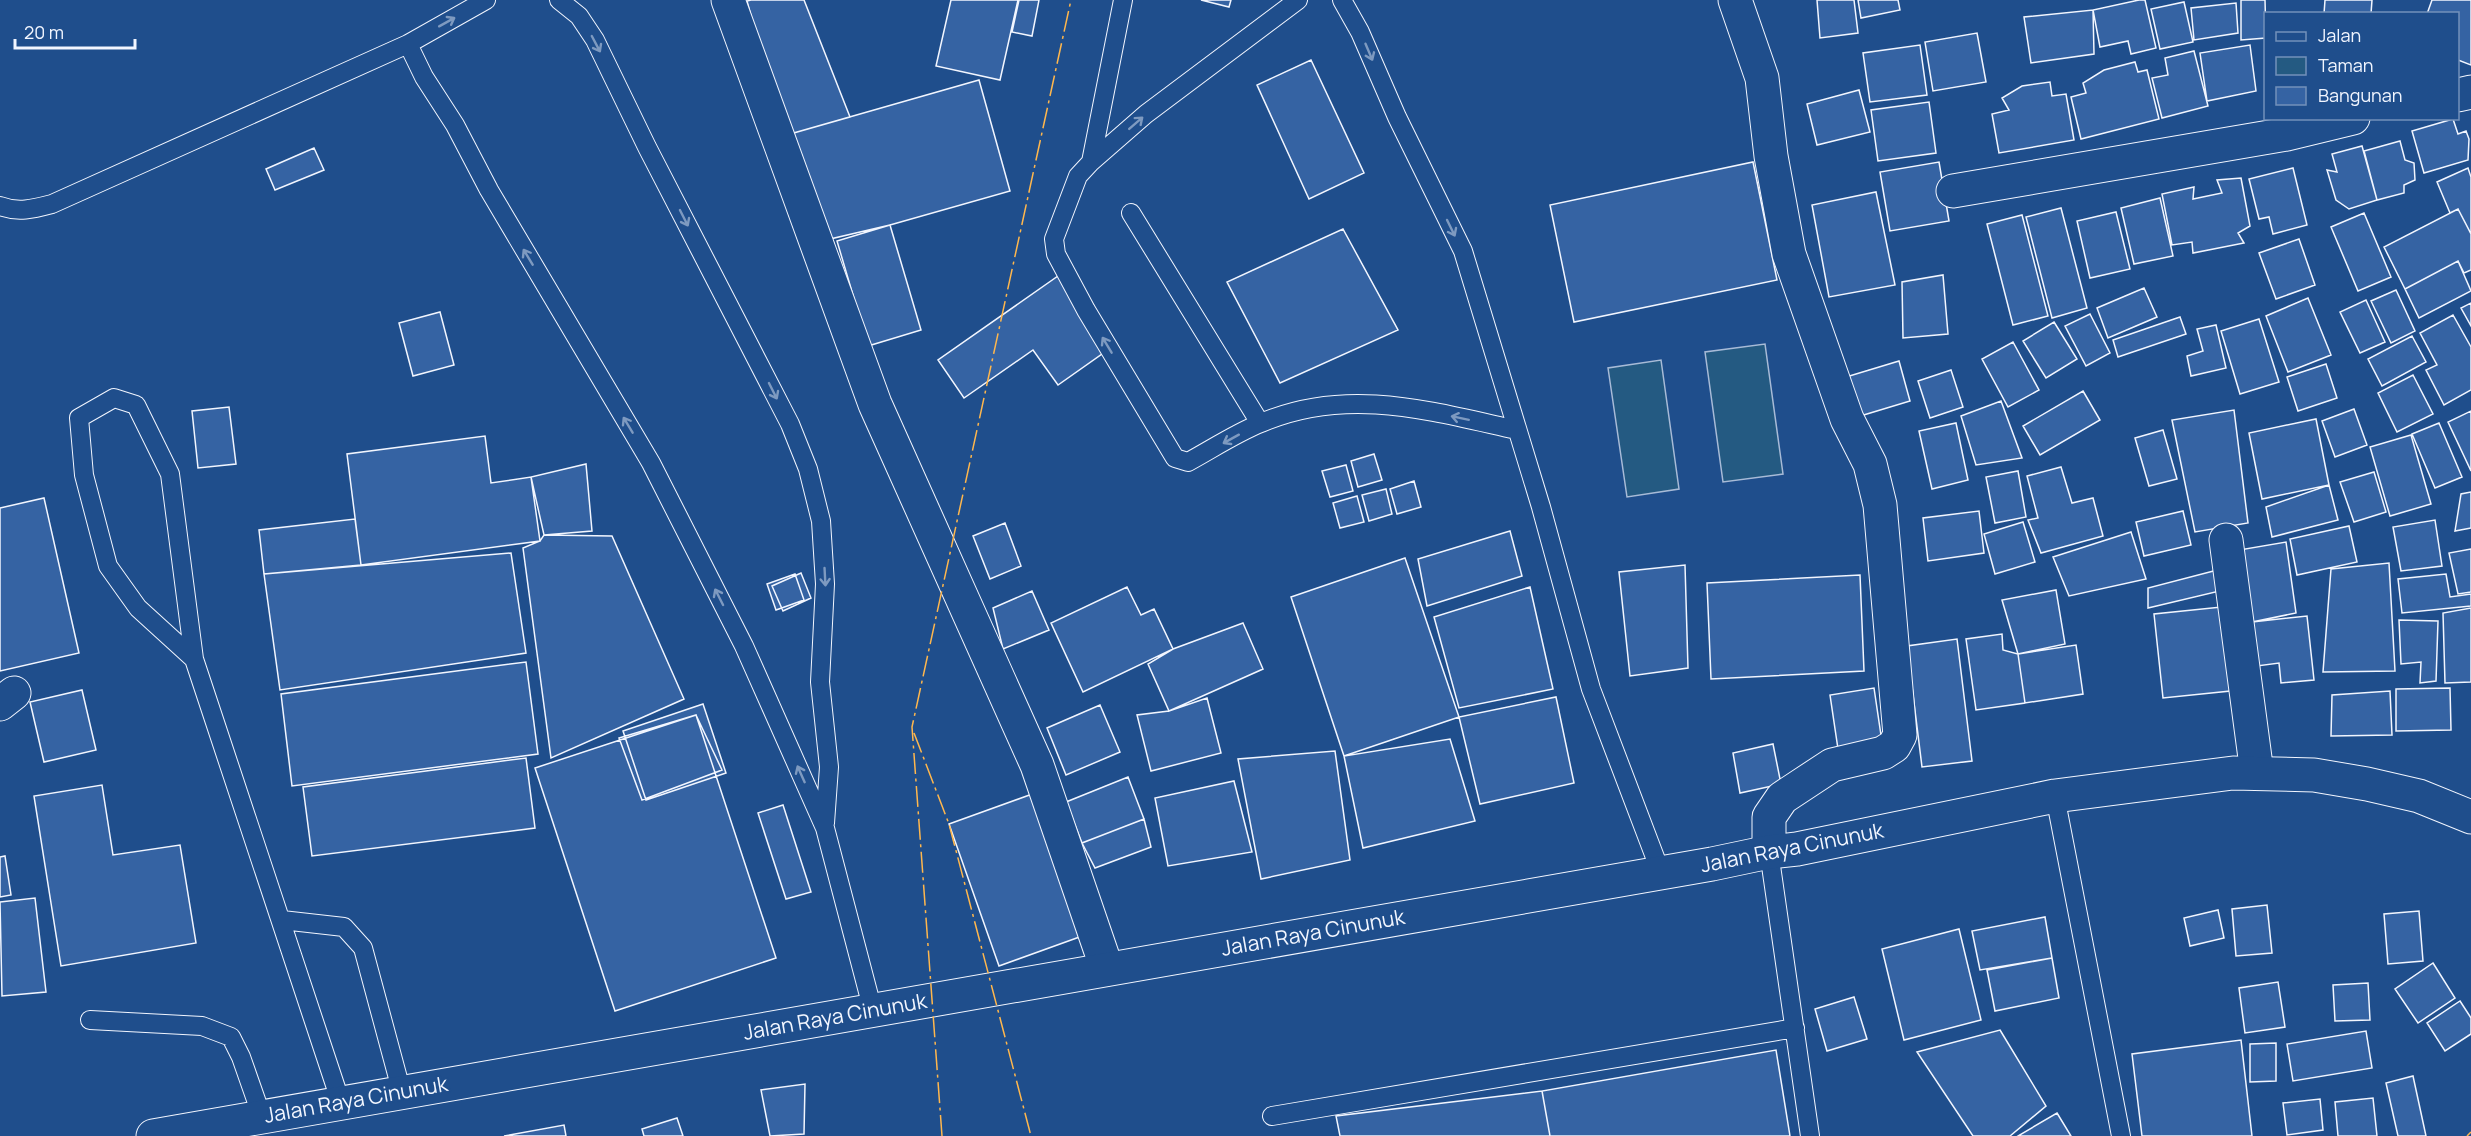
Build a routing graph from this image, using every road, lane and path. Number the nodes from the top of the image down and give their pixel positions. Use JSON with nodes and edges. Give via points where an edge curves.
{"nodes":[{"id":1,"x":486,"y":0,"type":"edge"},
{"id":2,"x":559,"y":0,"type":"edge"},
{"id":3,"x":728,"y":0,"type":"edge"},
{"id":4,"x":1123,"y":0,"type":"edge"},
{"id":5,"x":1298,"y":0,"type":"edge"},
{"id":6,"x":1342,"y":0,"type":"edge"},
{"id":7,"x":1735,"y":0,"type":"edge"},
{"id":8,"x":408,"y":44,"type":"junction"},
{"id":9,"x":2345,"y":120,"type":"edge"},
{"id":10,"x":1091,"y":162,"type":"junction"},
{"id":11,"x":1953,"y":191,"type":"dead end"},
{"id":12,"x":0,"y":206,"type":"edge"},
{"id":13,"x":1131,"y":213,"type":"dead end"},
{"id":14,"x":1260,"y":423,"type":"junction"},
{"id":15,"x":1517,"y":430,"type":"junction"},
{"id":16,"x":2226,"y":540,"type":"dead end"},
{"id":17,"x":194,"y":659,"type":"junction"},
{"id":18,"x":2257,"y":773,"type":"junction"},
{"id":19,"x":2055,"y":796,"type":"junction"},
{"id":20,"x":2470,"y":816,"type":"edge"},
{"id":21,"x":825,"y":828,"type":"junction"},
{"id":22,"x":1783,"y":850,"type":"junction"},
{"id":23,"x":1661,"y":873,"type":"junction"},
{"id":24,"x":282,"y":920,"type":"junction"},
{"id":25,"x":1107,"y":969,"type":"junction"},
{"id":26,"x":873,"y":1011,"type":"junction"},
{"id":27,"x":90,"y":1020,"type":"dead end"},
{"id":28,"x":1795,"y":1028,"type":"junction"},
{"id":29,"x":402,"y":1093,"type":"junction"},
{"id":30,"x":341,"y":1103,"type":"junction"},
{"id":31,"x":1272,"y":1116,"type":"dead end"},
{"id":32,"x":262,"y":1117,"type":"junction"},
{"id":33,"x":153,"y":1136,"type":"edge"},
{"id":34,"x":1810,"y":1136,"type":"edge"},
{"id":35,"x":2121,"y":1136,"type":"edge"}],
"edges":[{"from":8,"to":1,"type":"lane","one_way":true},
{"from":2,"to":21,"type":"lane","one_way":true,"via":[[579,16],[594,40],[790,424],[808,469],[821,522],[825,584],[820,682],[829,767]]},
{"from":3,"to":25,"type":"main road","via":[[875,404],[1037,765]]},
{"from":4,"to":10,"type":"lane"},
{"from":10,"to":5,"type":"lane","one_way":true,"via":[[1146,114]]},
{"from":6,"to":15,"type":"lane","one_way":true,"via":[[1463,251]]},
{"from":7,"to":22,"type":"main road","via":[[1762,78],[1789,254],[1847,419],[1870,464],[1880,505],[1900,735],[1894,746],[1883,753],[1832,765],[1782,798],[1769,817]]},
{"from":8,"to":12,"type":"lane","via":[[52,204],[12,211]]},
{"from":21,"to":8,"type":"lane","one_way":true,"via":[[744,646],[651,463],[489,190]]},
{"from":9,"to":11,"type":"main road","via":[[2287,134]]},
{"from":14,"to":10,"type":"lane","one_way":true,"via":[[1188,462],[1175,458],[1056,254],[1054,239],[1078,176]]},
{"from":13,"to":14,"type":"lane"},
{"from":15,"to":14,"type":"lane","one_way":true,"via":[[1420,409],[1337,403],[1303,408]]},
{"from":15,"to":23,"type":"lane","via":[[1592,689]]},
{"from":16,"to":18,"type":"main road"},
{"from":17,"to":17,"type":"lane","via":[[170,474],[136,405],[114,398],[79,418],[84,475],[108,566],[138,608]]},
{"from":17,"to":24,"type":"lane"},
{"from":18,"to":19,"type":"main road","name":"Jalan Raya Cinunuk","via":[[2233,772]]},
{"from":18,"to":20,"type":"main road","name":"Jalan Raya Cinunuk","via":[[2314,775],[2367,784],[2419,796]]},
{"from":19,"to":22,"type":"main road","name":"Jalan Raya Cinunuk"},
{"from":19,"to":35,"type":"lane"},
{"from":21,"to":26,"type":"lane"},
{"from":22,"to":23,"type":"main road","name":"Jalan Raya Cinunuk"},
{"from":22,"to":28,"type":"lane"},
{"from":23,"to":25,"type":"main road","name":"Jalan Raya Cinunuk"},
{"from":24,"to":29,"type":"lane","via":[[344,927],[363,948]]},
{"from":24,"to":30,"type":"lane"},
{"from":25,"to":26,"type":"main road","name":"Jalan Raya Cinunuk"},
{"from":26,"to":29,"type":"main road","name":"Jalan Raya Cinunuk"},
{"from":27,"to":32,"type":"lane","via":[[202,1026],[231,1037]]},
{"from":28,"to":31,"type":"lane"},
{"from":28,"to":34,"type":"lane"},
{"from":29,"to":30,"type":"main road","name":"Jalan Raya Cinunuk"},
{"from":30,"to":32,"type":"main road","name":"Jalan Raya Cinunuk"},
{"from":32,"to":33,"type":"main road","name":"Jalan Raya Cinunuk"}]}
